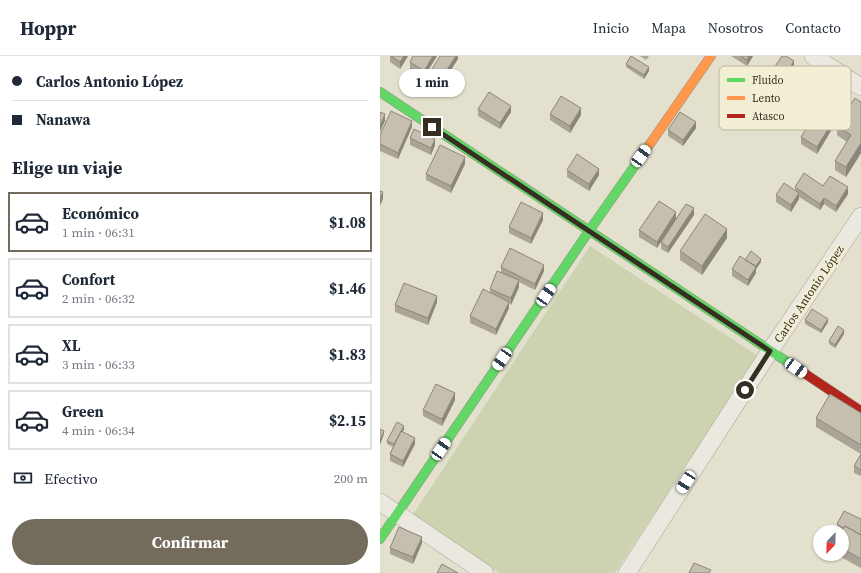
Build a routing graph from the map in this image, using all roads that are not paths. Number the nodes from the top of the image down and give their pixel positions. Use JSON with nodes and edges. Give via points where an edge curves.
{"nodes":[{"id":1,"x":711,"y":56,"type":"edge"},
{"id":2,"x":813,"y":56,"type":"edge"},
{"id":3,"x":828,"y":66,"type":"edge"},
{"id":4,"x":851,"y":81,"type":"edge"},
{"id":5,"x":861,"y":87,"type":"edge"},
{"id":6,"x":380,"y":92,"type":"edge"},
{"id":7,"x":861,"y":216,"type":"edge"},
{"id":8,"x":589,"y":231,"type":"junction"},
{"id":9,"x":770,"y":351,"type":"junction"},
{"id":10,"x":861,"y":412,"type":"edge"},
{"id":11,"x":380,"y":502,"type":"edge"},
{"id":12,"x":397,"y":514,"type":"junction"},
{"id":13,"x":380,"y":539,"type":"edge"},
{"id":14,"x":484,"y":573,"type":"edge"},
{"id":15,"x":627,"y":573,"type":"edge"}],
"edges":[{"from":1,"to":8,"type":"street"},
{"from":2,"to":3,"type":"street"},
{"from":4,"to":5,"type":"street"},
{"from":6,"to":8,"type":"street"},
{"from":7,"to":9,"type":"street","name":"Carlos Antonio López"},
{"from":8,"to":9,"type":"street"},
{"from":8,"to":12,"type":"street"},
{"from":9,"to":10,"type":"street"},
{"from":9,"to":15,"type":"street","name":"Carlos Antonio López"},
{"from":11,"to":12,"type":"street"},
{"from":12,"to":13,"type":"street"},
{"from":12,"to":14,"type":"street"}]}
